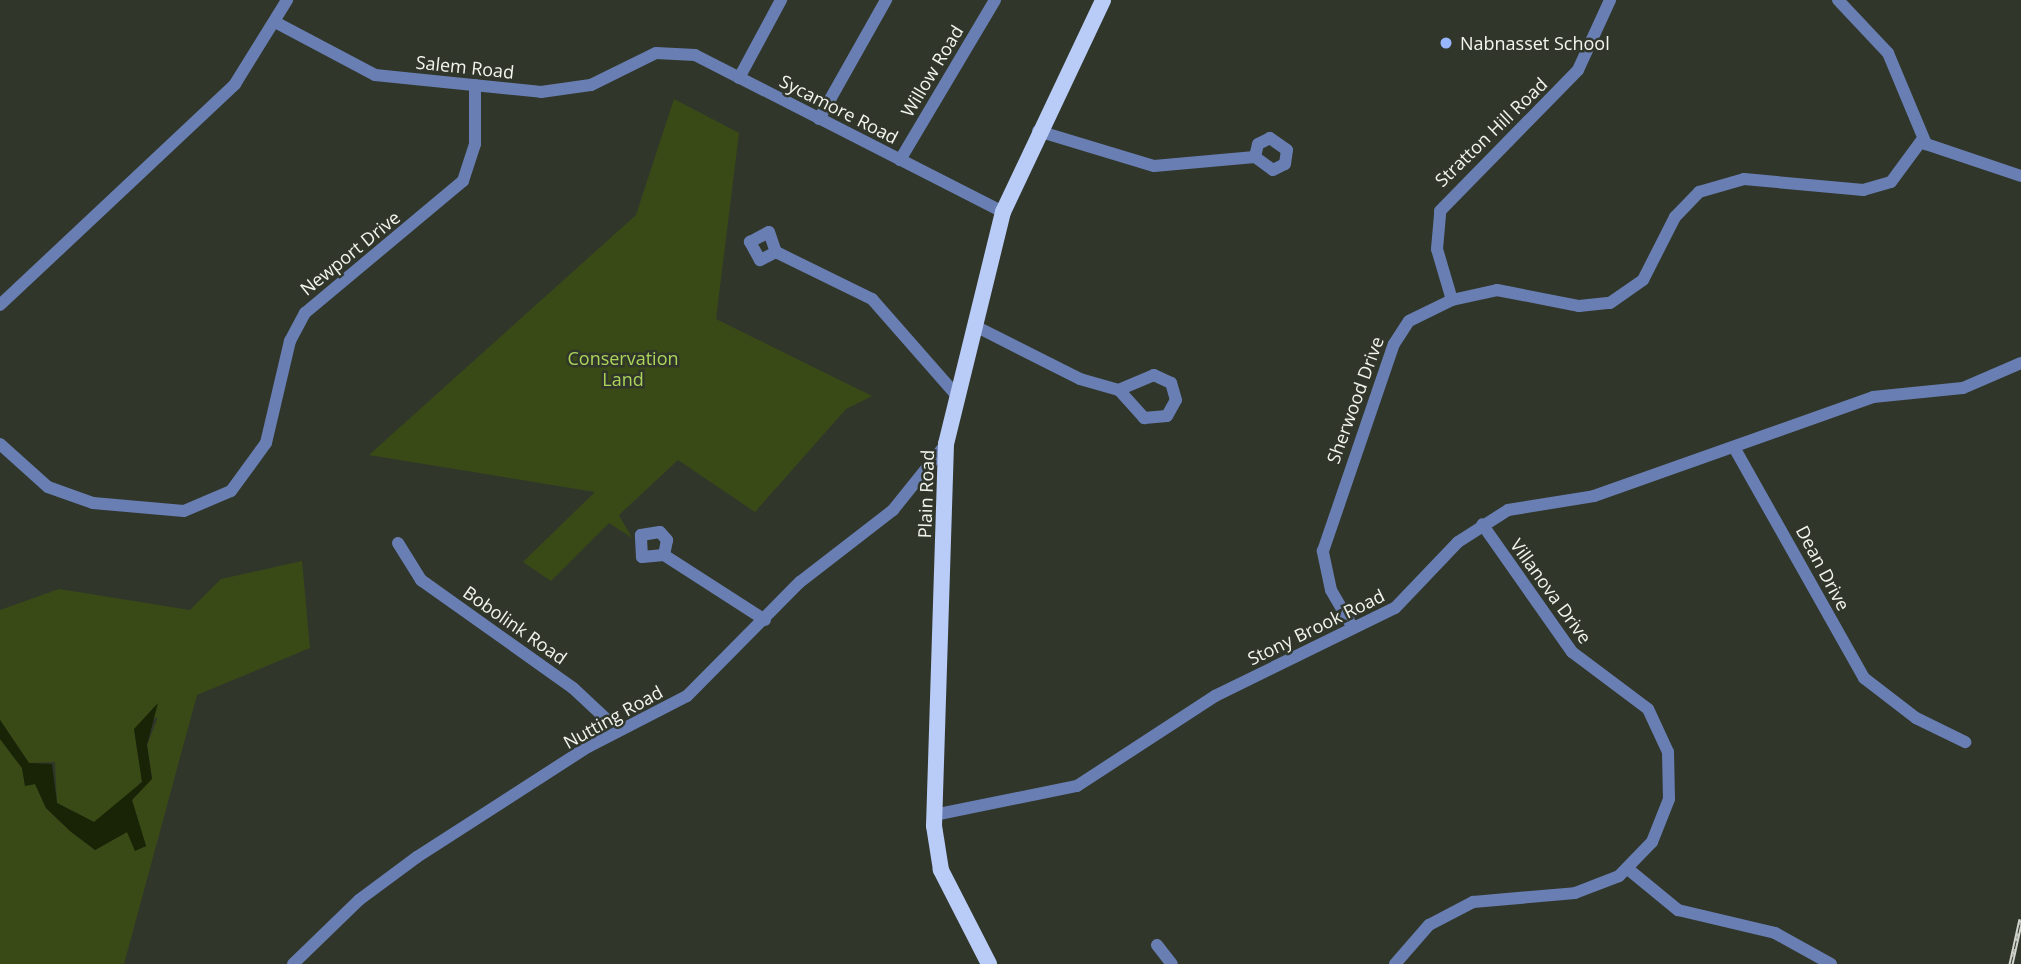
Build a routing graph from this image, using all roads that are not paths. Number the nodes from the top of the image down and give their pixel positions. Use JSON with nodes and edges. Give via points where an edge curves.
{"nodes":[{"id":1,"x":287,"y":0,"type":"edge"},
{"id":2,"x":781,"y":0,"type":"edge"},
{"id":3,"x":886,"y":0,"type":"edge"},
{"id":4,"x":995,"y":0,"type":"edge"},
{"id":5,"x":1103,"y":0,"type":"edge"},
{"id":6,"x":1610,"y":0,"type":"edge"},
{"id":7,"x":1838,"y":0,"type":"edge"},
{"id":8,"x":275,"y":22,"type":"junction"},
{"id":9,"x":656,"y":53,"type":"joint"},
{"id":10,"x":739,"y":78,"type":"junction"},
{"id":11,"x":475,"y":85,"type":"junction"},
{"id":12,"x":819,"y":119,"type":"junction"},
{"id":13,"x":1038,"y":131,"type":"junction"},
{"id":14,"x":1922,"y":140,"type":"junction"},
{"id":15,"x":1255,"y":157,"type":"dead end"},
{"id":16,"x":900,"y":160,"type":"junction"},
{"id":17,"x":2021,"y":176,"type":"edge"},
{"id":18,"x":1003,"y":212,"type":"junction"},
{"id":19,"x":776,"y":252,"type":"dead end"},
{"id":20,"x":1452,"y":300,"type":"junction"},
{"id":21,"x":0,"y":306,"type":"edge"},
{"id":22,"x":979,"y":328,"type":"junction"},
{"id":23,"x":2021,"y":363,"type":"edge"},
{"id":24,"x":1119,"y":390,"type":"junction"},
{"id":25,"x":959,"y":398,"type":"junction"},
{"id":26,"x":0,"y":444,"type":"edge"},
{"id":27,"x":946,"y":444,"type":"junction"},
{"id":28,"x":1735,"y":449,"type":"junction"},
{"id":29,"x":925,"y":471,"type":"junction"},
{"id":30,"x":944,"y":473,"type":"junction"},
{"id":31,"x":1482,"y":524,"type":"junction"},
{"id":32,"x":398,"y":543,"type":"dead end"},
{"id":33,"x":664,"y":555,"type":"dead end"},
{"id":34,"x":765,"y":620,"type":"junction"},
{"id":35,"x":1353,"y":628,"type":"junction"},
{"id":36,"x":618,"y":730,"type":"junction"},
{"id":37,"x":1965,"y":742,"type":"dead end"},
{"id":38,"x":934,"y":815,"type":"junction"},
{"id":39,"x":1628,"y":869,"type":"junction"},
{"id":40,"x":1157,"y":945,"type":"dead end"},
{"id":41,"x":293,"y":964,"type":"edge"},
{"id":42,"x":989,"y":964,"type":"edge"},
{"id":43,"x":1172,"y":964,"type":"edge"},
{"id":44,"x":1395,"y":964,"type":"edge"},
{"id":45,"x":1831,"y":964,"type":"edge"}],
"edges":[{"from":1,"to":8,"type":"street"},
{"from":2,"to":10,"type":"street"},
{"from":3,"to":12,"type":"street"},
{"from":4,"to":16,"type":"street","name":"Willow Road"},
{"from":5,"to":13,"type":"main road","name":"Plain Road"},
{"from":6,"to":20,"type":"street","name":"Stratton Hill Road","via":[[1578,70],[1440,211],[1437,249]]},
{"from":7,"to":14,"type":"street","via":[[1888,52]]},
{"from":8,"to":11,"type":"street","name":"Salem Road","via":[[375,75]]},
{"from":8,"to":21,"type":"street","via":[[222,97]]},
{"from":9,"to":10,"type":"street","name":"Sycamore Road","via":[[695,55]]},
{"from":9,"to":11,"type":"street","name":"Salem Road","via":[[575,89]]},
{"from":10,"to":12,"type":"street","name":"Sycamore Road"},
{"from":11,"to":26,"type":"street","name":"Newport Drive","via":[[473,156],[463,181],[305,313],[290,341],[266,443],[232,491],[184,511],[93,503],[48,487]]},
{"from":12,"to":16,"type":"street","name":"Sycamore Road"},
{"from":13,"to":15,"type":"street","via":[[1141,165],[1195,167]]},
{"from":13,"to":18,"type":"main road","name":"Plain Road"},
{"from":14,"to":17,"type":"street"},
{"from":14,"to":20,"type":"street","name":"Sherwood Drive","via":[[1891,182],[1863,190],[1744,178],[1699,192],[1675,217],[1643,280],[1610,303],[1579,306],[1517,290]]},
{"from":16,"to":18,"type":"street","name":"Sycamore Road"},
{"from":18,"to":22,"type":"main road","name":"Plain Road"},
{"from":19,"to":25,"type":"street","via":[[872,299]]},
{"from":20,"to":35,"type":"street","name":"Sherwood Drive","via":[[1409,321],[1394,344],[1327,535],[1326,576]]},
{"from":22,"to":24,"type":"street","via":[[1080,379]]},
{"from":22,"to":25,"type":"main road","name":"Plain Road"},
{"from":23,"to":28,"type":"street","name":"Stony Brook Road","via":[[1963,388],[1872,397]]},
{"from":24,"to":24,"type":"street","via":[[1154,375],[1171,383],[1177,400],[1167,416],[1150,420]]},
{"from":25,"to":27,"type":"main road","name":"Plain Road"},
{"from":27,"to":29,"type":"street","name":"Nutting Road"},
{"from":27,"to":30,"type":"main road","name":"Plain Road"},
{"from":28,"to":31,"type":"street","name":"Stony Brook Road","via":[[1594,496],[1518,506]]},
{"from":28,"to":37,"type":"street","name":"Dean Drive","via":[[1839,637],[1886,699]]},
{"from":29,"to":30,"type":"street"},
{"from":29,"to":34,"type":"street","name":"Nutting Road","via":[[893,510],[800,582]]},
{"from":30,"to":38,"type":"main road","name":"Plain Road"},
{"from":31,"to":35,"type":"street","name":"Stony Brook Road","via":[[1404,602]]},
{"from":31,"to":39,"type":"street","name":"Villanova Drive","via":[[1566,644],[1632,692],[1660,729],[1670,763],[1667,810],[1652,842]]},
{"from":32,"to":36,"type":"street","name":"Bobolink Road","via":[[421,580],[573,688]]},
{"from":33,"to":34,"type":"street"},
{"from":34,"to":36,"type":"street","name":"Nutting Road","via":[[687,695]]},
{"from":35,"to":38,"type":"street","name":"Stony Brook Road","via":[[1215,696],[1066,792]]},
{"from":36,"to":41,"type":"street","name":"Nutting Road","via":[[417,857],[359,900]]},
{"from":38,"to":42,"type":"main road","name":"Plain Road","via":[[942,870]]},
{"from":39,"to":44,"type":"street","name":"Villanova Drive","via":[[1575,893],[1490,898],[1457,908],[1417,935]]},
{"from":39,"to":45,"type":"street","via":[[1678,911],[1775,933]]},
{"from":40,"to":43,"type":"street"}]}
